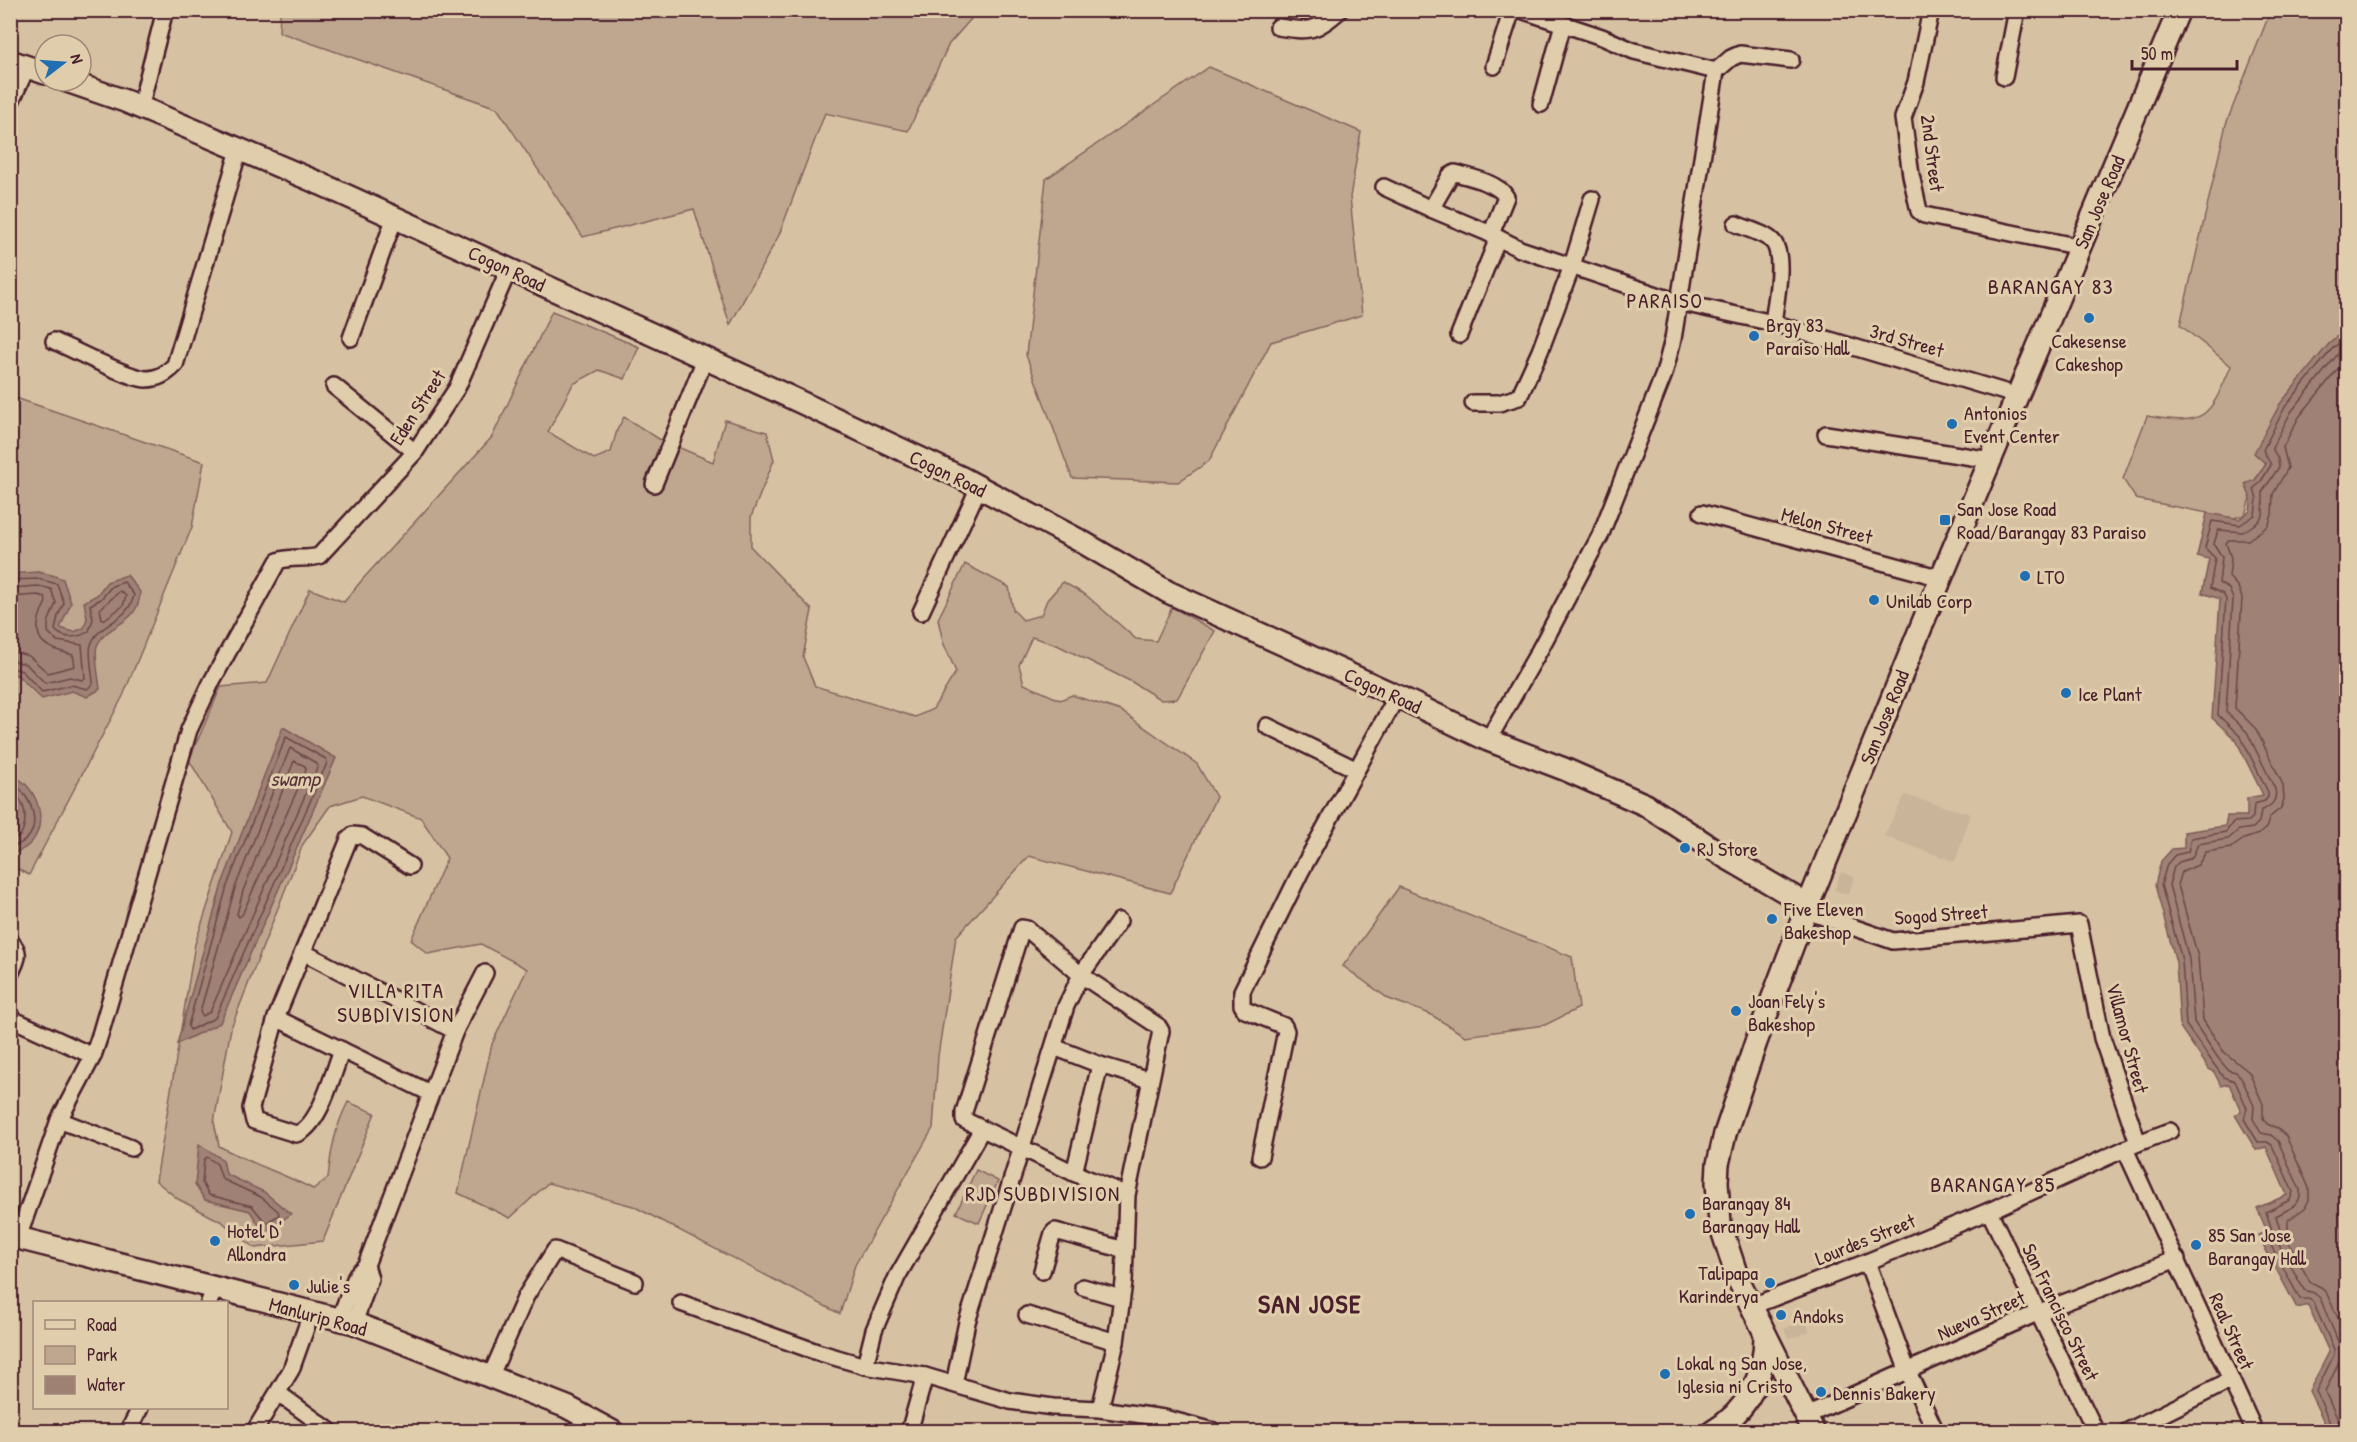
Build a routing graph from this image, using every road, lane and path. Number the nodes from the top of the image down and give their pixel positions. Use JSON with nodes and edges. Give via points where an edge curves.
{"nodes":[{"id":1,"x":165,"y":10,"type":"edge"},
{"id":2,"x":1340,"y":10,"type":"edge"},
{"id":3,"x":1512,"y":10,"type":"edge"},
{"id":4,"x":1521,"y":10,"type":"edge"},
{"id":5,"x":1931,"y":10,"type":"edge"},
{"id":6,"x":2017,"y":10,"type":"edge"},
{"id":7,"x":2176,"y":12,"type":"edge"},
{"id":8,"x":1563,"y":24,"type":"junction"},
{"id":9,"x":1278,"y":27,"type":"dead end"},
{"id":10,"x":1791,"y":60,"type":"dead end"},
{"id":11,"x":1494,"y":66,"type":"dead end"},
{"id":12,"x":28,"y":67,"type":"edge"},
{"id":13,"x":1716,"y":71,"type":"junction"},
{"id":14,"x":2004,"y":77,"type":"dead end"},
{"id":15,"x":93,"y":91,"type":"edge"},
{"id":16,"x":10,"y":104,"type":"edge"},
{"id":17,"x":1541,"y":104,"type":"dead end"},
{"id":18,"x":140,"y":108,"type":"junction"},
{"id":19,"x":239,"y":150,"type":"junction"},
{"id":20,"x":1384,"y":187,"type":"dead end"},
{"id":21,"x":1592,"y":199,"type":"dead end"},
{"id":22,"x":1431,"y":209,"type":"junction"},
{"id":23,"x":395,"y":217,"type":"junction"},
{"id":24,"x":1736,"y":224,"type":"dead end"},
{"id":25,"x":1495,"y":236,"type":"junction"},
{"id":26,"x":2080,"y":247,"type":"junction"},
{"id":27,"x":1572,"y":266,"type":"junction"},
{"id":28,"x":509,"y":269,"type":"junction"},
{"id":29,"x":1678,"y":302,"type":"junction"},
{"id":30,"x":1773,"y":323,"type":"junction"},
{"id":31,"x":1459,"y":335,"type":"dead end"},
{"id":32,"x":351,"y":338,"type":"dead end"},
{"id":33,"x":54,"y":341,"type":"dead end"},
{"id":34,"x":705,"y":359,"type":"junction"},
{"id":35,"x":334,"y":386,"type":"dead end"},
{"id":36,"x":2018,"y":396,"type":"junction"},
{"id":37,"x":1473,"y":403,"type":"dead end"},
{"id":38,"x":1826,"y":434,"type":"dead end"},
{"id":39,"x":415,"y":452,"type":"junction"},
{"id":40,"x":1992,"y":460,"type":"junction"},
{"id":41,"x":654,"y":484,"type":"dead end"},
{"id":42,"x":979,"y":487,"type":"junction"},
{"id":43,"x":1702,"y":513,"type":"dead end"},
{"id":44,"x":1941,"y":578,"type":"junction"},
{"id":45,"x":921,"y":612,"type":"dead end"},
{"id":46,"x":1397,"y":696,"type":"junction"},
{"id":47,"x":1267,"y":726,"type":"dead end"},
{"id":48,"x":1488,"y":740,"type":"junction"},
{"id":49,"x":1355,"y":769,"type":"junction"},
{"id":50,"x":410,"y":866,"type":"dead end"},
{"id":51,"x":1807,"y":908,"type":"junction"},
{"id":52,"x":1119,"y":921,"type":"dead end"},
{"id":53,"x":2081,"y":927,"type":"joint"},
{"id":54,"x":10,"y":941,"type":"edge"},
{"id":55,"x":303,"y":952,"type":"junction"},
{"id":56,"x":485,"y":973,"type":"dead end"},
{"id":57,"x":10,"y":975,"type":"edge"},
{"id":58,"x":1081,"y":975,"type":"junction"},
{"id":59,"x":10,"y":1018,"type":"edge"},
{"id":60,"x":276,"y":1018,"type":"junction"},
{"id":61,"x":455,"y":1031,"type":"junction"},
{"id":62,"x":1054,"y":1047,"type":"junction"},
{"id":63,"x":342,"y":1050,"type":"junction"},
{"id":64,"x":93,"y":1056,"type":"junction"},
{"id":65,"x":1100,"y":1065,"type":"junction"},
{"id":66,"x":1150,"y":1080,"type":"junction"},
{"id":67,"x":430,"y":1093,"type":"junction"},
{"id":68,"x":59,"y":1120,"type":"junction"},
{"id":69,"x":982,"y":1129,"type":"junction"},
{"id":70,"x":2170,"y":1131,"type":"dead end"},
{"id":71,"x":1021,"y":1146,"type":"junction"},
{"id":72,"x":2132,"y":1146,"type":"junction"},
{"id":73,"x":131,"y":1148,"type":"dead end"},
{"id":74,"x":1260,"y":1157,"type":"dead end"},
{"id":75,"x":1074,"y":1173,"type":"junction"},
{"id":76,"x":1127,"y":1195,"type":"junction"},
{"id":77,"x":1989,"y":1211,"type":"junction"},
{"id":78,"x":14,"y":1237,"type":"edge"},
{"id":79,"x":1125,"y":1250,"type":"junction"},
{"id":80,"x":2177,"y":1259,"type":"junction"},
{"id":81,"x":1867,"y":1262,"type":"junction"},
{"id":82,"x":1042,"y":1271,"type":"dead end"},
{"id":83,"x":634,"y":1282,"type":"dead end"},
{"id":84,"x":1083,"y":1287,"type":"dead end"},
{"id":85,"x":212,"y":1296,"type":"edge"},
{"id":86,"x":1121,"y":1298,"type":"junction"},
{"id":87,"x":681,"y":1303,"type":"dead end"},
{"id":88,"x":1752,"y":1306,"type":"junction"},
{"id":89,"x":2037,"y":1312,"type":"junction"},
{"id":90,"x":311,"y":1314,"type":"junction"},
{"id":91,"x":1027,"y":1315,"type":"dead end"},
{"id":92,"x":347,"y":1322,"type":"junction"},
{"id":93,"x":1765,"y":1336,"type":"junction"},
{"id":94,"x":1116,"y":1341,"type":"junction"},
{"id":95,"x":865,"y":1366,"type":"junction"},
{"id":96,"x":1908,"y":1372,"type":"junction"},
{"id":97,"x":491,"y":1376,"type":"junction"},
{"id":98,"x":925,"y":1376,"type":"junction"},
{"id":99,"x":2231,"y":1380,"type":"junction"},
{"id":100,"x":954,"y":1384,"type":"junction"},
{"id":101,"x":278,"y":1392,"type":"junction"},
{"id":102,"x":139,"y":1409,"type":"edge"},
{"id":103,"x":1100,"y":1409,"type":"junction"},
{"id":104,"x":1810,"y":1424,"type":"edge"},
{"id":105,"x":128,"y":1431,"type":"edge"},
{"id":106,"x":254,"y":1431,"type":"edge"},
{"id":107,"x":330,"y":1431,"type":"edge"},
{"id":108,"x":614,"y":1431,"type":"edge"},
{"id":109,"x":909,"y":1431,"type":"edge"},
{"id":110,"x":1214,"y":1431,"type":"edge"},
{"id":111,"x":1712,"y":1431,"type":"edge"},
{"id":112,"x":1936,"y":1431,"type":"edge"},
{"id":113,"x":2096,"y":1431,"type":"edge"},
{"id":114,"x":2126,"y":1431,"type":"edge"},
{"id":115,"x":2255,"y":1431,"type":"edge"}],
"edges":[{"from":1,"to":18,"type":"street"},
{"from":2,"to":9,"type":"street","via":[[1315,29]]},
{"from":3,"to":11,"type":"street"},
{"from":4,"to":8,"type":"street"},
{"from":5,"to":26,"type":"street","name":"2nd Street","via":[[1916,82],[1903,118],[1920,211],[1924,215]]},
{"from":6,"to":14,"type":"street"},
{"from":7,"to":26,"type":"main road","name":"San Jose Road"},
{"from":8,"to":13,"type":"street","via":[[1634,51]]},
{"from":8,"to":17,"type":"street"},
{"from":10,"to":13,"type":"street","via":[[1740,54]]},
{"from":12,"to":16,"type":"street"},
{"from":13,"to":29,"type":"street"},
{"from":15,"to":18,"type":"main road","name":"Cogon Road"},
{"from":18,"to":19,"type":"main road","name":"Cogon Road"},
{"from":19,"to":23,"type":"main road","name":"Cogon Road"},
{"from":19,"to":33,"type":"street","via":[[175,365],[166,374],[147,379]]},
{"from":20,"to":22,"type":"street","name":"3rd Street"},
{"from":21,"to":27,"type":"street"},
{"from":22,"to":25,"type":"street","name":"3rd Street"},
{"from":22,"to":25,"type":"street","via":[[1455,173],[1497,188],[1506,197]]},
{"from":23,"to":28,"type":"main road","name":"Cogon Road"},
{"from":23,"to":32,"type":"street"},
{"from":24,"to":30,"type":"street","via":[[1773,242],[1776,249],[1779,273]]},
{"from":25,"to":27,"type":"street","name":"3rd Street","via":[[1520,249]]},
{"from":25,"to":31,"type":"street"},
{"from":26,"to":36,"type":"main road","name":"San Jose Road"},
{"from":27,"to":29,"type":"street","name":"3rd Street"},
{"from":27,"to":37,"type":"street","via":[[1519,397],[1499,403]]},
{"from":28,"to":34,"type":"main road","name":"Cogon Road"},
{"from":28,"to":39,"type":"street","name":"Eden Street","via":[[457,388]]},
{"from":29,"to":30,"type":"street","name":"3rd Street"},
{"from":29,"to":48,"type":"street","via":[[1664,374],[1600,536]]},
{"from":30,"to":36,"type":"street","name":"3rd Street"},
{"from":34,"to":41,"type":"street"},
{"from":34,"to":42,"type":"main road","name":"Cogon Road"},
{"from":35,"to":39,"type":"street"},
{"from":36,"to":40,"type":"main road","name":"San Jose Road"},
{"from":38,"to":40,"type":"street"},
{"from":39,"to":64,"type":"street","name":"Eden Street","via":[[319,556],[278,561],[212,681],[189,730],[169,792]]},
{"from":40,"to":44,"type":"main road","name":"San Jose Road"},
{"from":42,"to":45,"type":"street"},
{"from":42,"to":46,"type":"main road","name":"Cogon Road","via":[[1168,592]]},
{"from":43,"to":44,"type":"street","name":"Melon Street"},
{"from":44,"to":51,"type":"main road","name":"San Jose Road"},
{"from":46,"to":48,"type":"main road","name":"Cogon Road"},
{"from":46,"to":49,"type":"street"},
{"from":47,"to":49,"type":"street"},
{"from":48,"to":51,"type":"main road","name":"Cogon Road","via":[[1646,805]]},
{"from":49,"to":74,"type":"street","via":[[1242,991],[1245,1010],[1286,1028]]},
{"from":50,"to":55,"type":"street","via":[[362,836],[349,839]]},
{"from":51,"to":53,"type":"street","name":"Sogod Street","via":[[1893,941],[2076,923]]},
{"from":51,"to":88,"type":"main road","name":"San Jose Road","via":[[1732,1107],[1718,1164],[1720,1224],[1738,1279]]},
{"from":52,"to":58,"type":"street"},
{"from":53,"to":72,"type":"street","name":"Villamor Street","via":[[2102,1038]]},
{"from":54,"to":57,"type":"street","via":[[18,955]]},
{"from":55,"to":60,"type":"street"},
{"from":55,"to":61,"type":"street"},
{"from":56,"to":61,"type":"street"},
{"from":58,"to":62,"type":"street","via":[[1066,1006]]},
{"from":58,"to":66,"type":"street","via":[[1158,1026],[1162,1036]]},
{"from":58,"to":69,"type":"street","via":[[1022,928],[963,1117]]},
{"from":59,"to":64,"type":"street"},
{"from":60,"to":63,"type":"street"},
{"from":60,"to":63,"type":"street","via":[[251,1108],[254,1121],[296,1134],[302,1132],[318,1112]]},
{"from":61,"to":67,"type":"street"},
{"from":62,"to":65,"type":"street"},
{"from":62,"to":71,"type":"street"},
{"from":63,"to":67,"type":"street"},
{"from":64,"to":68,"type":"street"},
{"from":65,"to":66,"type":"street"},
{"from":65,"to":75,"type":"street"},
{"from":66,"to":76,"type":"street"},
{"from":67,"to":92,"type":"street","via":[[366,1265],[357,1274]]},
{"from":68,"to":73,"type":"street"},
{"from":68,"to":78,"type":"street"},
{"from":69,"to":71,"type":"street"},
{"from":69,"to":95,"type":"street","via":[[897,1277],[874,1330]]},
{"from":70,"to":72,"type":"street","name":"Lourdes Street"},
{"from":71,"to":75,"type":"street"},
{"from":71,"to":100,"type":"street","via":[[967,1322]]},
{"from":72,"to":77,"type":"street","name":"Lourdes Street"},
{"from":72,"to":80,"type":"street","name":"Real Street"},
{"from":75,"to":76,"type":"street"},
{"from":76,"to":79,"type":"street"},
{"from":77,"to":81,"type":"street","name":"Lourdes Street"},
{"from":77,"to":89,"type":"street","name":"San Francisco Street"},
{"from":78,"to":85,"type":"main road","name":"Manlurip Road"},
{"from":79,"to":82,"type":"street","via":[[1055,1231]]},
{"from":79,"to":86,"type":"street"},
{"from":80,"to":89,"type":"street","name":"Nueva Street"},
{"from":80,"to":99,"type":"street","name":"Real Street"},
{"from":81,"to":88,"type":"street","name":"Lourdes Street"},
{"from":81,"to":96,"type":"street"},
{"from":83,"to":97,"type":"street","via":[[555,1250],[526,1296]]},
{"from":84,"to":86,"type":"street"},
{"from":85,"to":90,"type":"main road","name":"Manlurip Road"},
{"from":86,"to":94,"type":"street"},
{"from":87,"to":95,"type":"street"},
{"from":88,"to":93,"type":"main road","name":"San Jose Road"},
{"from":89,"to":96,"type":"street","name":"Nueva Street"},
{"from":89,"to":113,"type":"street","name":"San Francisco Street"},
{"from":90,"to":92,"type":"main road","name":"Manlurip Road"},
{"from":90,"to":101,"type":"street","via":[[291,1370]]},
{"from":91,"to":94,"type":"street"},
{"from":92,"to":97,"type":"main road","name":"Manlurip Road"},
{"from":93,"to":104,"type":"main road","name":"San Jose Road"},
{"from":93,"to":111,"type":"main road","via":[[1762,1370],[1755,1386],[1734,1415]]},
{"from":94,"to":103,"type":"street"},
{"from":95,"to":98,"type":"street"},
{"from":96,"to":104,"type":"street","name":"Nueva Street"},
{"from":96,"to":112,"type":"street"},
{"from":97,"to":108,"type":"main road","name":"Manlurip Road"},
{"from":98,"to":100,"type":"street"},
{"from":98,"to":109,"type":"street"},
{"from":99,"to":114,"type":"street"},
{"from":99,"to":115,"type":"street","name":"Real Street"},
{"from":100,"to":103,"type":"street","via":[[1010,1401]]},
{"from":101,"to":106,"type":"street"},
{"from":101,"to":107,"type":"street"},
{"from":102,"to":105,"type":"street"},
{"from":103,"to":110,"type":"street","via":[[1164,1418]]}]}
